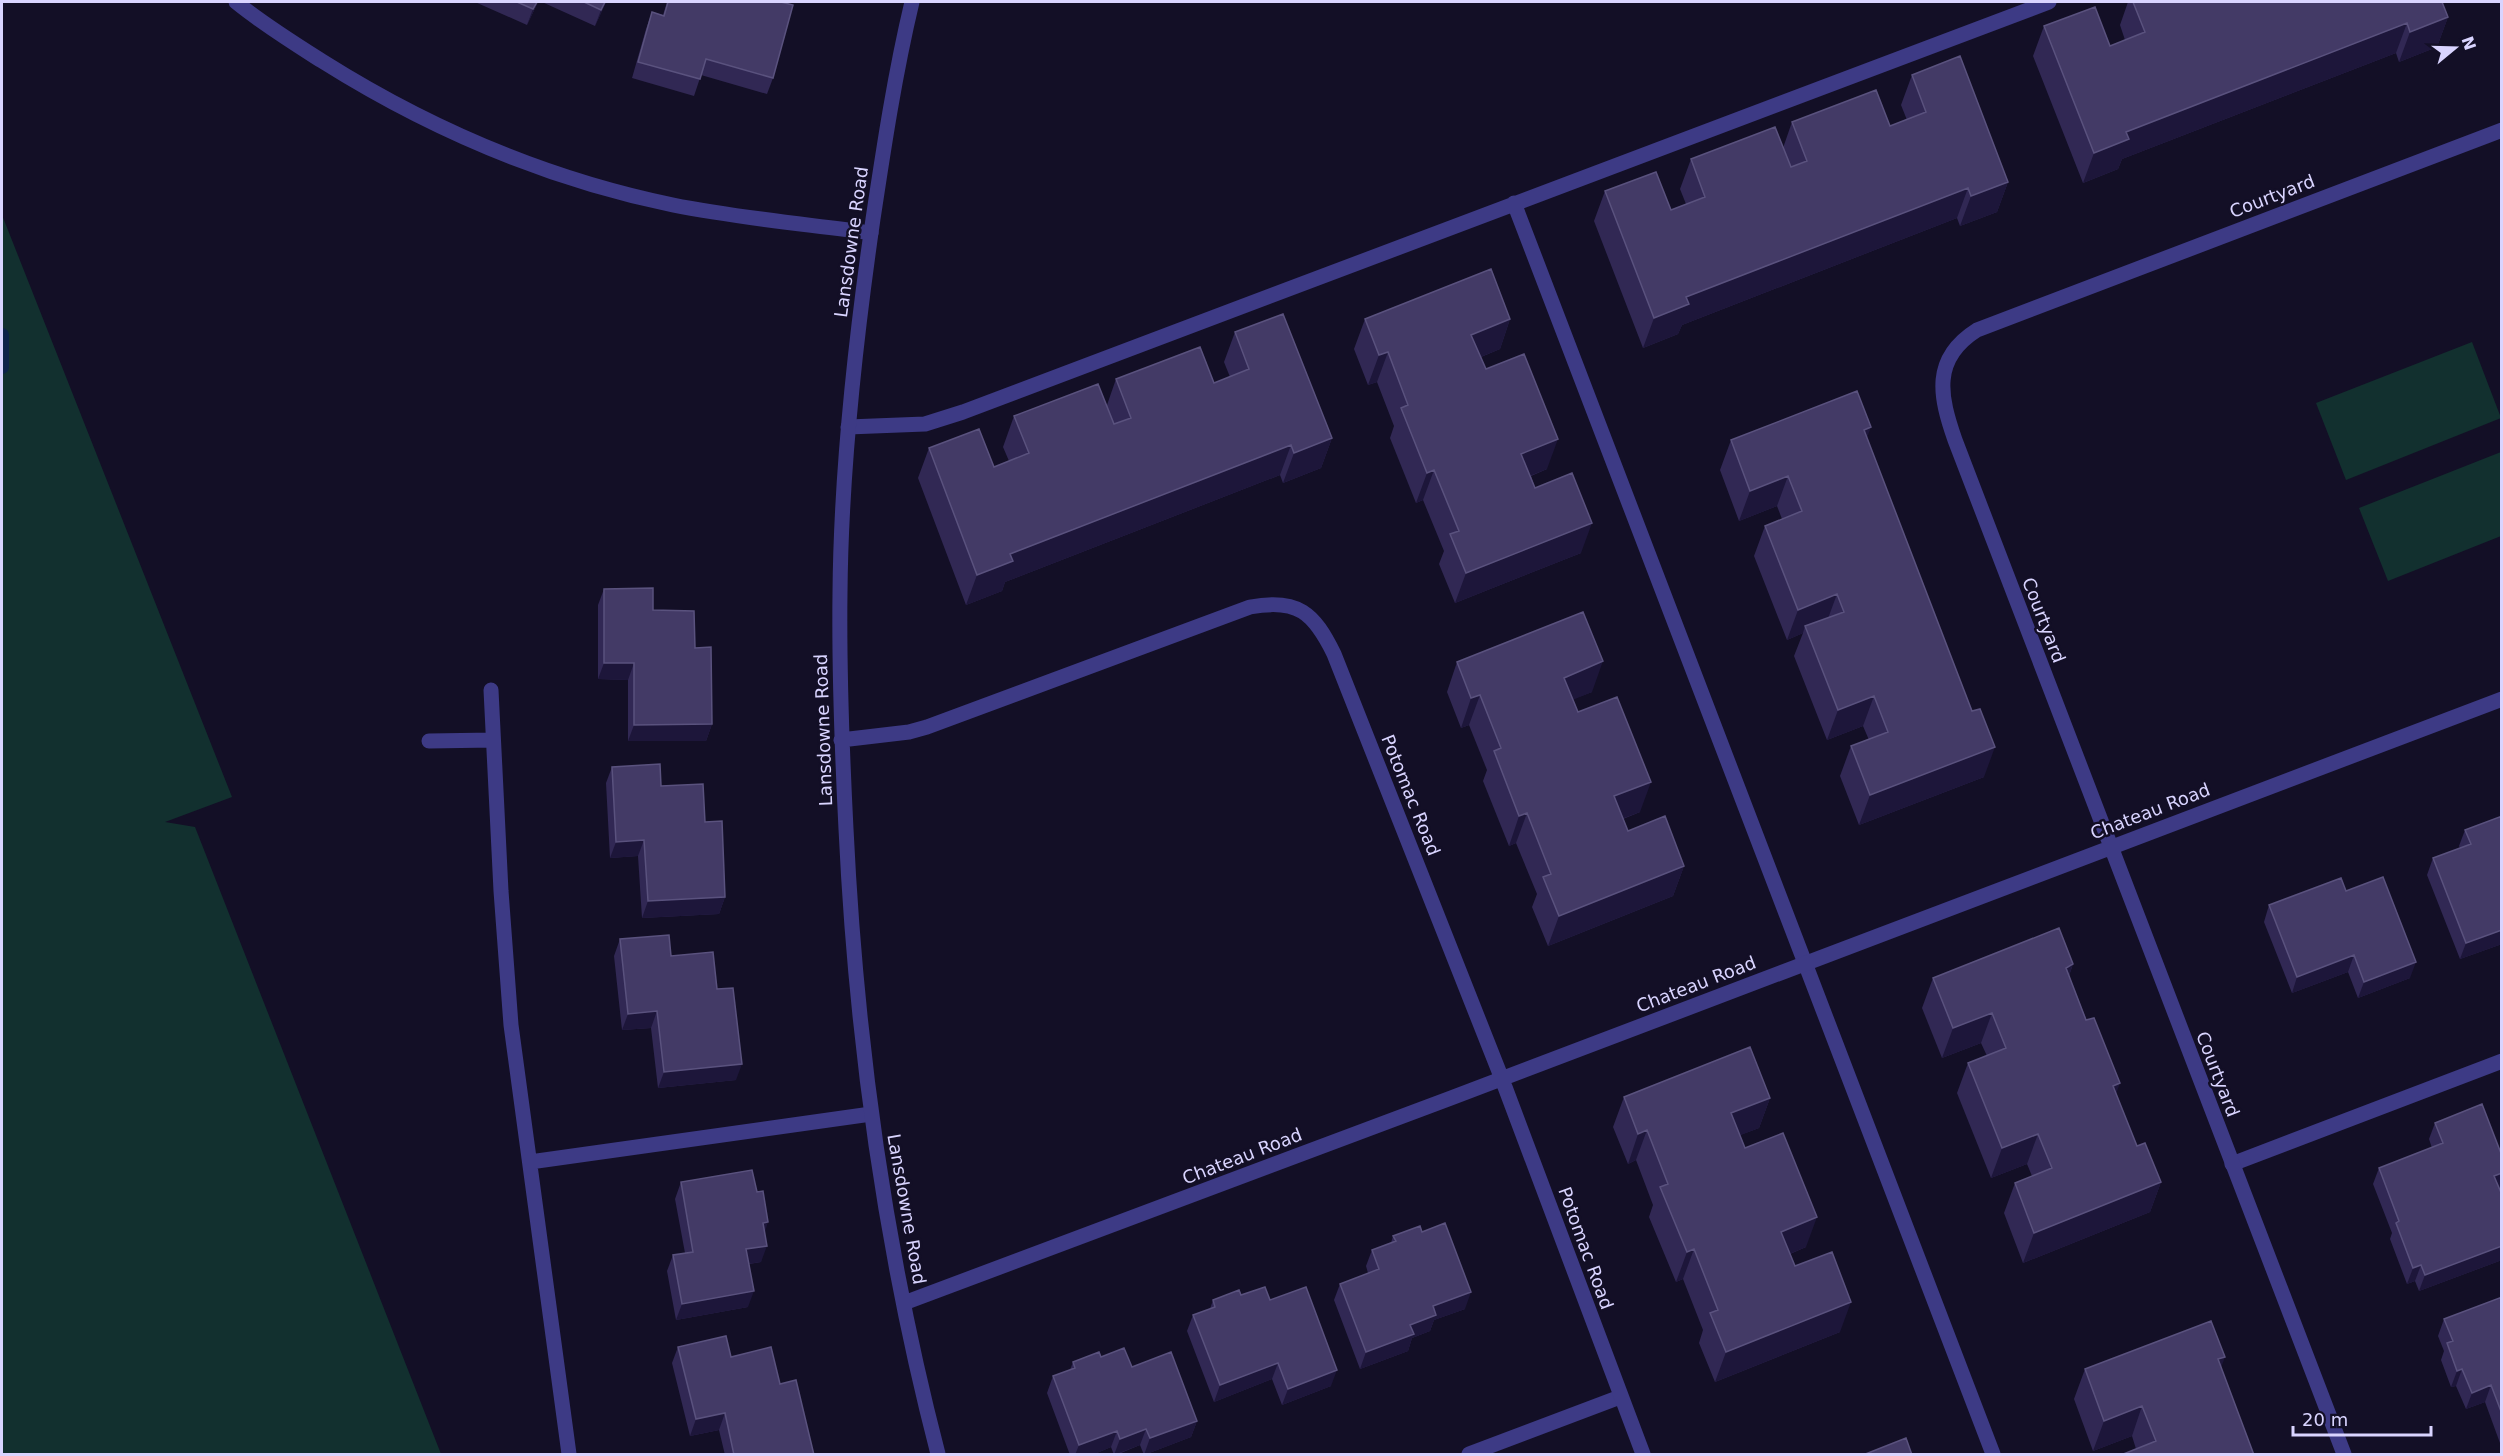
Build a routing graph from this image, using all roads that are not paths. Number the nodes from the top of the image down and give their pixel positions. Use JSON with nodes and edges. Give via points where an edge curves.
{"nodes":[{"id":1,"x":236,"y":2,"type":"edge"},
{"id":2,"x":912,"y":2,"type":"edge"},
{"id":3,"x":2049,"y":2,"type":"edge"},
{"id":4,"x":2502,"y":130,"type":"edge"},
{"id":5,"x":1514,"y":203,"type":"junction"},
{"id":6,"x":871,"y":233,"type":"junction"},
{"id":7,"x":848,"y":427,"type":"junction"},
{"id":8,"x":491,"y":690,"type":"dead end"},
{"id":9,"x":2502,"y":699,"type":"edge"},
{"id":10,"x":493,"y":740,"type":"junction"},
{"id":11,"x":841,"y":740,"type":"junction"},
{"id":12,"x":429,"y":741,"type":"dead end"},
{"id":13,"x":2110,"y":847,"type":"junction"},
{"id":14,"x":1805,"y":964,"type":"junction"},
{"id":15,"x":2502,"y":1061,"type":"edge"},
{"id":16,"x":1502,"y":1079,"type":"junction"},
{"id":17,"x":871,"y":1114,"type":"junction"},
{"id":18,"x":530,"y":1162,"type":"junction"},
{"id":19,"x":2232,"y":1164,"type":"junction"},
{"id":20,"x":903,"y":1303,"type":"junction"},
{"id":21,"x":1620,"y":1396,"type":"junction"},
{"id":22,"x":569,"y":1455,"type":"edge"},
{"id":23,"x":938,"y":1455,"type":"edge"},
{"id":24,"x":1469,"y":1455,"type":"edge"},
{"id":25,"x":1643,"y":1455,"type":"edge"},
{"id":26,"x":1993,"y":1455,"type":"edge"},
{"id":27,"x":2344,"y":1455,"type":"edge"}],
"edges":[{"from":1,"to":6,"type":"street","via":[[350,78],[432,124],[515,159],[586,184],[674,205]]},
{"from":2,"to":6,"type":"street","name":"Lansdowne Road"},
{"from":3,"to":5,"type":"street"},
{"from":4,"to":13,"type":"street","name":"Courtyard","via":[[1992,324],[1966,337],[1950,359],[1942,386],[1946,414]]},
{"from":5,"to":7,"type":"street","via":[[942,420],[902,426]]},
{"from":5,"to":14,"type":"street"},
{"from":6,"to":7,"type":"street","name":"Lansdowne Road"},
{"from":7,"to":11,"type":"street","name":"Lansdowne Road","via":[[840,592]]},
{"from":8,"to":10,"type":"street"},
{"from":9,"to":13,"type":"street","name":"Chateau Road"},
{"from":10,"to":12,"type":"street"},
{"from":10,"to":18,"type":"street","via":[[512,1025]]},
{"from":11,"to":16,"type":"street","name":"Potomac Road","via":[[927,727],[1250,607],[1279,604],[1301,610],[1321,627],[1334,654]]},
{"from":11,"to":17,"type":"street","name":"Lansdowne Road","via":[[851,934]]},
{"from":13,"to":14,"type":"street","name":"Chateau Road"},
{"from":13,"to":19,"type":"street","name":"Courtyard"},
{"from":14,"to":16,"type":"street","name":"Chateau Road"},
{"from":14,"to":26,"type":"street"},
{"from":15,"to":19,"type":"street"},
{"from":16,"to":20,"type":"street","name":"Chateau Road"},
{"from":16,"to":21,"type":"street","name":"Potomac Road"},
{"from":17,"to":18,"type":"street"},
{"from":17,"to":20,"type":"street","name":"Lansdowne Road"},
{"from":18,"to":22,"type":"street"},
{"from":19,"to":27,"type":"street","name":"Courtyard"},
{"from":20,"to":23,"type":"street","name":"Lansdowne Road"},
{"from":21,"to":24,"type":"street"},
{"from":21,"to":25,"type":"street","name":"Potomac Road"}]}
